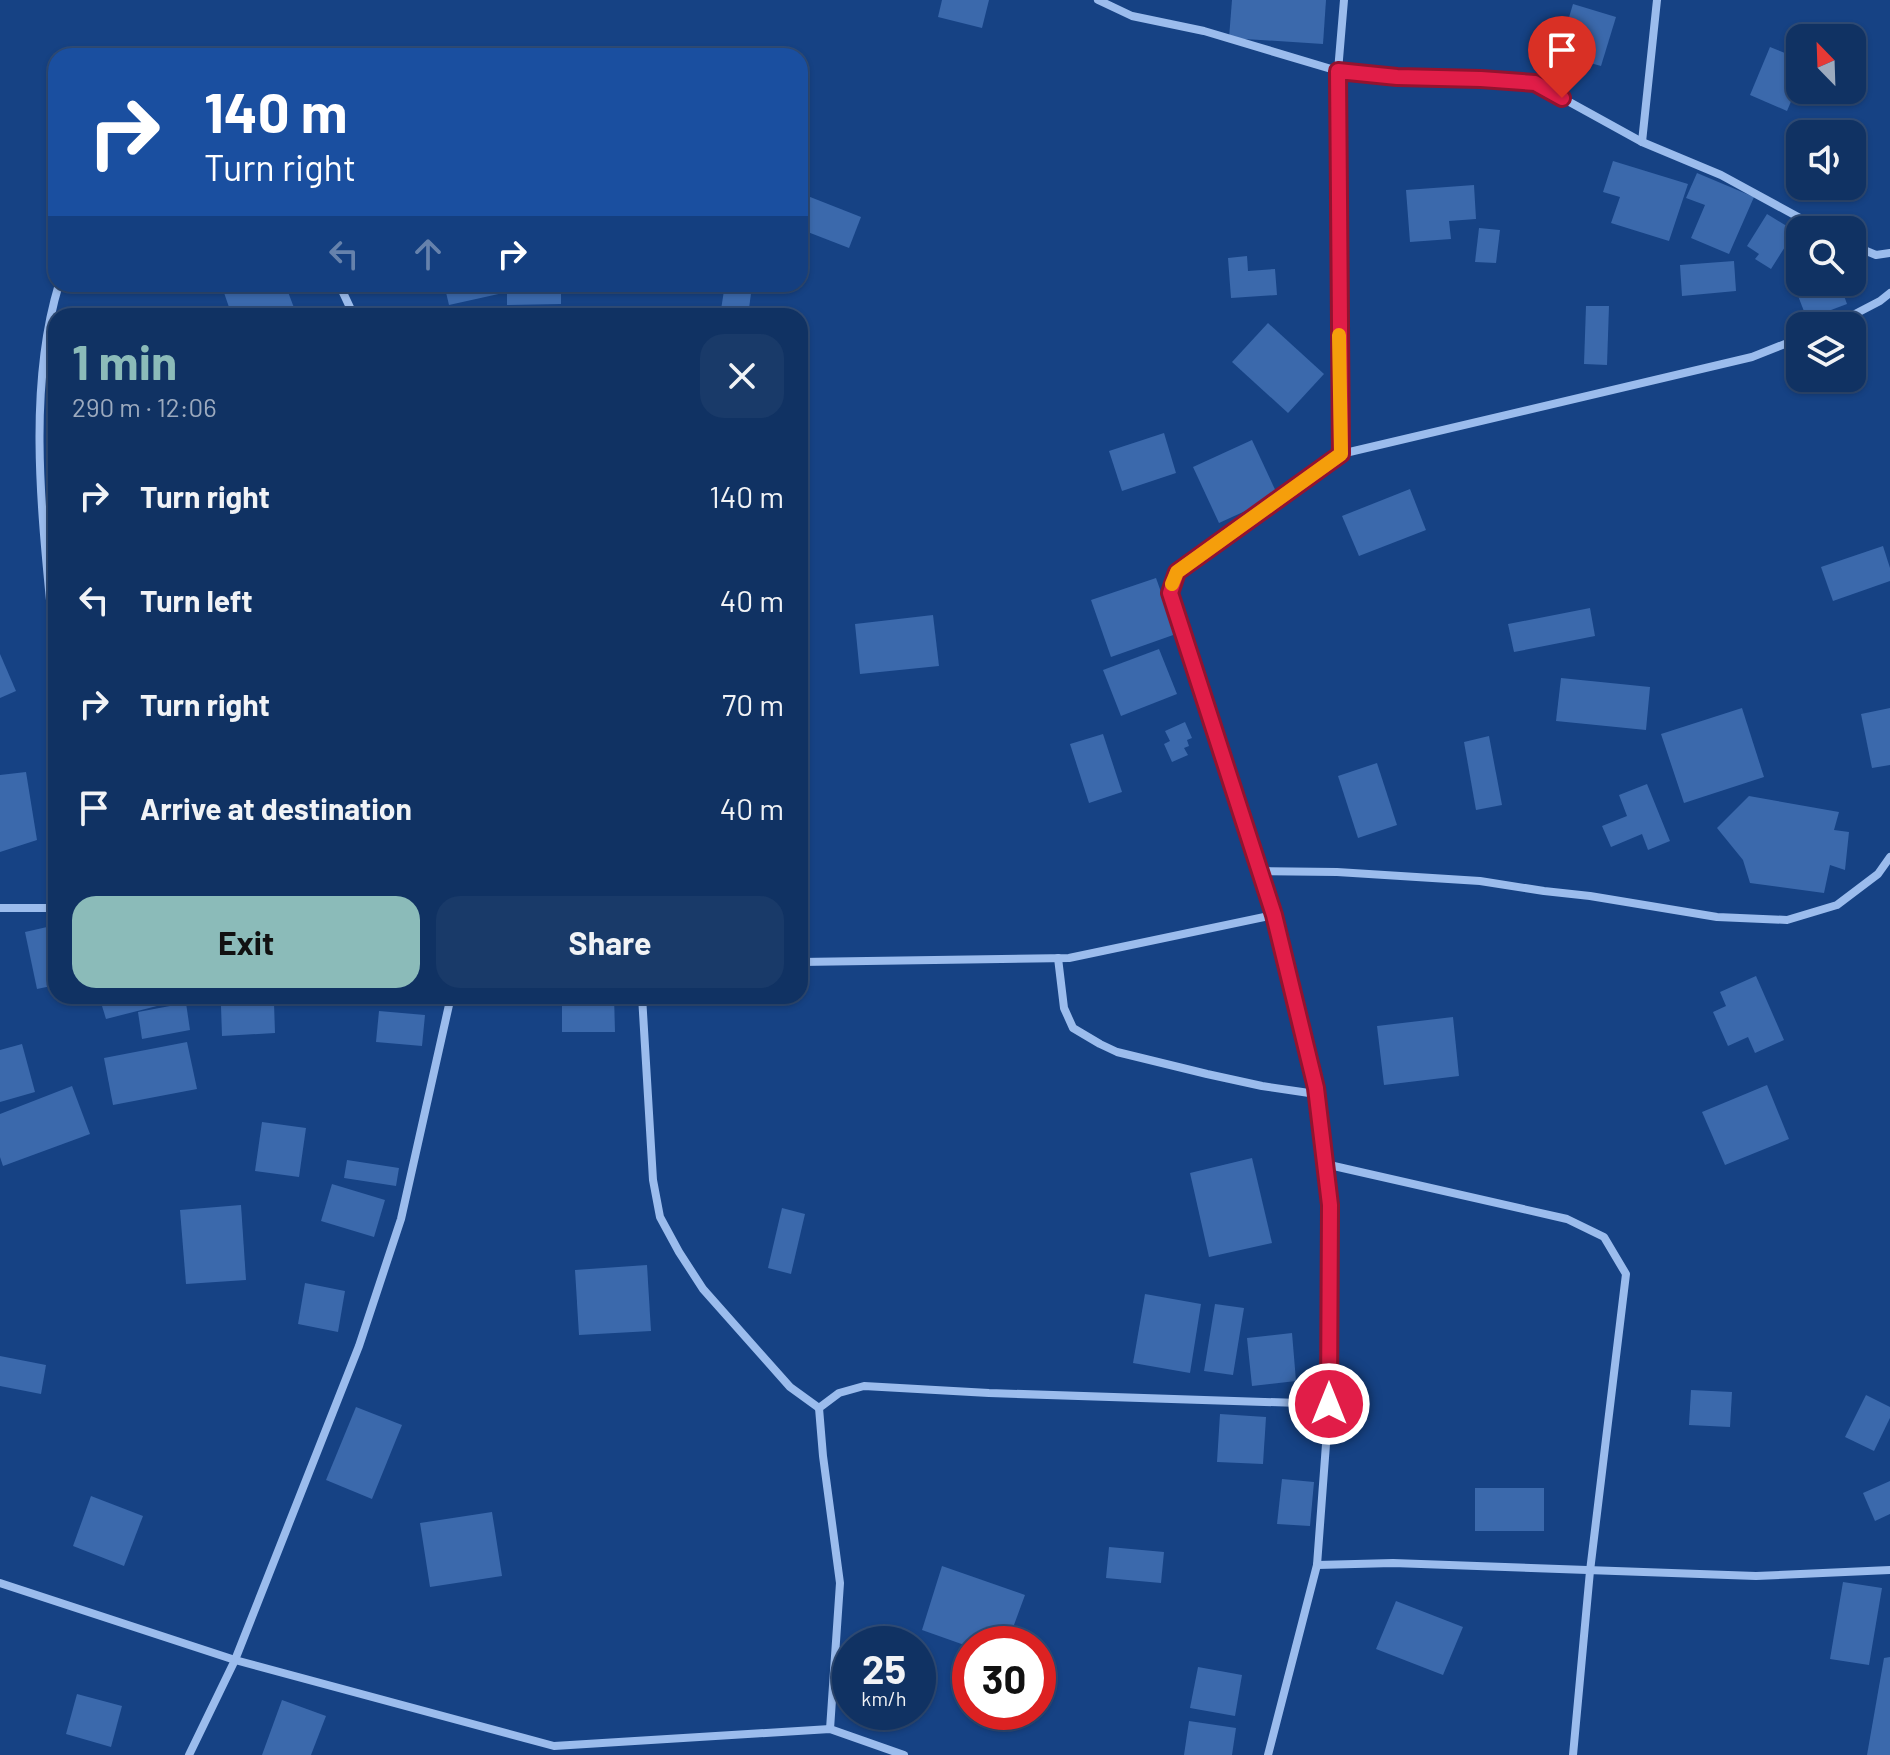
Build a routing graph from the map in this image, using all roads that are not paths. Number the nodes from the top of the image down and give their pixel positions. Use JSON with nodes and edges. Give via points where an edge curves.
{"nodes":[{"id":1,"x":1098,"y":0,"type":"edge"},
{"id":2,"x":1344,"y":0,"type":"edge"},
{"id":3,"x":1657,"y":0,"type":"edge"},
{"id":4,"x":1338,"y":71,"type":"junction"},
{"id":5,"x":1642,"y":142,"type":"junction"},
{"id":6,"x":1796,"y":216,"type":"edge"},
{"id":7,"x":1866,"y":251,"type":"edge"},
{"id":8,"x":1890,"y":253,"type":"edge"},
{"id":9,"x":1890,"y":293,"type":"edge"},
{"id":10,"x":1859,"y":312,"type":"edge"},
{"id":11,"x":48,"y":332,"type":"edge"},
{"id":12,"x":1786,"y":344,"type":"edge"},
{"id":13,"x":1341,"y":454,"type":"junction"},
{"id":14,"x":48,"y":568,"type":"edge"},
{"id":15,"x":1890,"y":857,"type":"edge"},
{"id":16,"x":1260,"y":871,"type":"junction"},
{"id":17,"x":0,"y":908,"type":"edge"},
{"id":18,"x":48,"y":908,"type":"edge"},
{"id":19,"x":1274,"y":915,"type":"junction"},
{"id":20,"x":1058,"y":958,"type":"junction"},
{"id":21,"x":808,"y":962,"type":"edge"},
{"id":22,"x":449,"y":1004,"type":"edge"},
{"id":23,"x":642,"y":1004,"type":"edge"},
{"id":24,"x":1316,"y":1094,"type":"junction"},
{"id":25,"x":1325,"y":1164,"type":"junction"},
{"id":26,"x":1329,"y":1404,"type":"junction"},
{"id":27,"x":819,"y":1408,"type":"junction"},
{"id":28,"x":1317,"y":1565,"type":"junction"},
{"id":29,"x":1890,"y":1570,"type":"edge"},
{"id":30,"x":1590,"y":1571,"type":"junction"},
{"id":31,"x":0,"y":1583,"type":"edge"},
{"id":32,"x":235,"y":1660,"type":"junction"},
{"id":33,"x":830,"y":1729,"type":"junction"},
{"id":34,"x":189,"y":1755,"type":"edge"},
{"id":35,"x":904,"y":1755,"type":"edge"},
{"id":36,"x":1268,"y":1755,"type":"edge"},
{"id":37,"x":1573,"y":1755,"type":"edge"}],
"edges":[{"from":1,"to":4,"type":"street","via":[[1132,16],[1204,31]]},
{"from":2,"to":4,"type":"street"},
{"from":3,"to":5,"type":"street"},
{"from":4,"to":5,"type":"street","via":[[1535,83]]},
{"from":4,"to":13,"type":"street"},
{"from":5,"to":6,"type":"street","via":[[1721,175]]},
{"from":7,"to":8,"type":"street"},
{"from":9,"to":10,"type":"street"},
{"from":11,"to":14,"type":"street","via":[[38,447]]},
{"from":12,"to":13,"type":"street","via":[[1752,357]]},
{"from":13,"to":16,"type":"street","via":[[1177,572],[1170,593]]},
{"from":15,"to":16,"type":"street","via":[[1878,874],[1837,905],[1787,920],[1717,917],[1480,881]]},
{"from":16,"to":19,"type":"street"},
{"from":17,"to":18,"type":"street"},
{"from":19,"to":20,"type":"street"},
{"from":19,"to":24,"type":"street"},
{"from":20,"to":21,"type":"street"},
{"from":20,"to":24,"type":"street","via":[[1064,1008],[1073,1028],[1100,1044],[1207,1074]]},
{"from":22,"to":32,"type":"street","via":[[397,1233],[359,1346]]},
{"from":23,"to":27,"type":"street","via":[[660,1217],[703,1289],[790,1387]]},
{"from":24,"to":25,"type":"street"},
{"from":25,"to":26,"type":"street","via":[[1330,1205]]},
{"from":25,"to":30,"type":"street","via":[[1567,1219],[1604,1237],[1626,1274]]},
{"from":26,"to":27,"type":"street","via":[[864,1386],[839,1393]]},
{"from":26,"to":28,"type":"street"},
{"from":27,"to":33,"type":"street","via":[[840,1583]]},
{"from":28,"to":30,"type":"street"},
{"from":28,"to":36,"type":"street"},
{"from":29,"to":30,"type":"street","via":[[1756,1576]]},
{"from":30,"to":37,"type":"street"},
{"from":31,"to":32,"type":"street"},
{"from":32,"to":33,"type":"street","via":[[554,1746]]},
{"from":32,"to":34,"type":"street"},
{"from":33,"to":35,"type":"street"}]}
